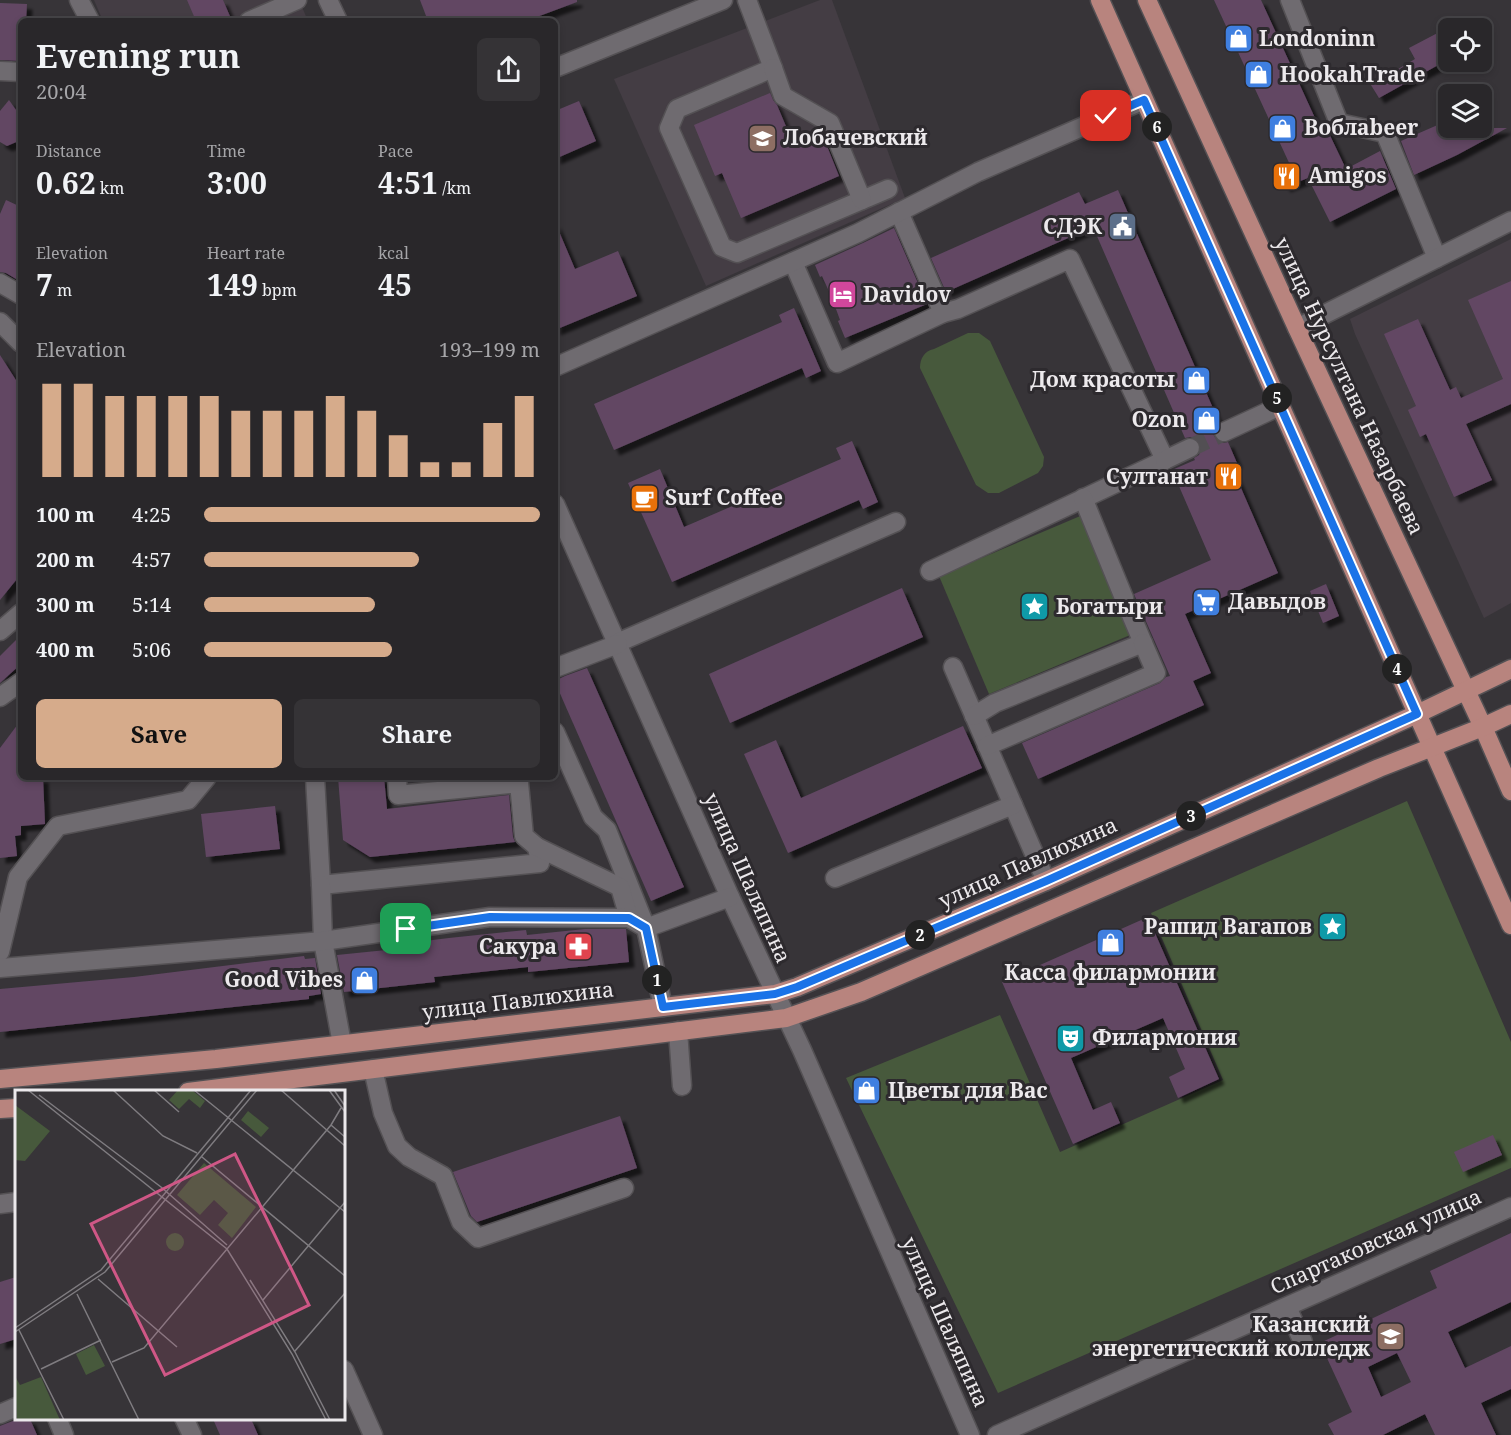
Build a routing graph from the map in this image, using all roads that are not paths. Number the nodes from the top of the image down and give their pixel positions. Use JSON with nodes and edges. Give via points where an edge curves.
{"nodes":[{"id":1,"x":79,"y":0,"type":"edge"},
{"id":2,"x":297,"y":0,"type":"edge"},
{"id":3,"x":328,"y":0,"type":"edge"},
{"id":4,"x":723,"y":0,"type":"edge"},
{"id":5,"x":747,"y":0,"type":"edge"},
{"id":6,"x":1100,"y":0,"type":"edge"},
{"id":7,"x":1147,"y":0,"type":"edge"},
{"id":8,"x":1290,"y":0,"type":"edge"},
{"id":9,"x":88,"y":18,"type":"edge"},
{"id":10,"x":256,"y":18,"type":"edge"},
{"id":11,"x":337,"y":18,"type":"edge"},
{"id":12,"x":558,"y":67,"type":"edge"},
{"id":13,"x":773,"y":68,"type":"junction"},
{"id":14,"x":0,"y":71,"type":"edge"},
{"id":15,"x":18,"y":72,"type":"edge"},
{"id":16,"x":1144,"y":100,"type":"junction"},
{"id":17,"x":888,"y":189,"type":"dead end"},
{"id":18,"x":862,"y":200,"type":"junction"},
{"id":19,"x":899,"y":212,"type":"junction"},
{"id":20,"x":1511,"y":221,"type":"edge"},
{"id":21,"x":1437,"y":258,"type":"junction"},
{"id":22,"x":793,"y":262,"type":"junction"},
{"id":23,"x":0,"y":283,"type":"edge"},
{"id":24,"x":18,"y":293,"type":"edge"},
{"id":25,"x":943,"y":313,"type":"junction"},
{"id":26,"x":0,"y":322,"type":"edge"},
{"id":27,"x":1297,"y":328,"type":"junction"},
{"id":28,"x":18,"y":340,"type":"edge"},
{"id":29,"x":558,"y":366,"type":"edge"},
{"id":30,"x":1280,"y":406,"type":"junction"},
{"id":31,"x":1224,"y":432,"type":"tunnel mouth"},
{"id":32,"x":1190,"y":448,"type":"tunnel mouth"},
{"id":33,"x":1165,"y":460,"type":"junction"},
{"id":34,"x":1083,"y":498,"type":"junction"},
{"id":35,"x":558,"y":511,"type":"edge"},
{"id":36,"x":896,"y":522,"type":"dead end"},
{"id":37,"x":930,"y":571,"type":"dead end"},
{"id":38,"x":18,"y":616,"type":"edge"},
{"id":39,"x":0,"y":631,"type":"edge"},
{"id":40,"x":1143,"y":643,"type":"junction"},
{"id":41,"x":618,"y":644,"type":"junction"},
{"id":42,"x":558,"y":667,"type":"edge"},
{"id":43,"x":953,"y":667,"type":"dead end"},
{"id":44,"x":1511,"y":669,"type":"edge"},
{"id":45,"x":18,"y":684,"type":"edge"},
{"id":46,"x":1465,"y":690,"type":"junction"},
{"id":47,"x":0,"y":697,"type":"edge"},
{"id":48,"x":1417,"y":714,"type":"junction"},
{"id":49,"x":1511,"y":714,"type":"edge"},
{"id":50,"x":974,"y":716,"type":"junction"},
{"id":51,"x":1483,"y":727,"type":"junction"},
{"id":52,"x":558,"y":739,"type":"edge"},
{"id":53,"x":987,"y":746,"type":"junction"},
{"id":54,"x":1432,"y":748,"type":"junction"},
{"id":55,"x":205,"y":780,"type":"edge"},
{"id":56,"x":315,"y":780,"type":"edge"},
{"id":57,"x":397,"y":780,"type":"edge"},
{"id":58,"x":1511,"y":791,"type":"edge"},
{"id":59,"x":1013,"y":806,"type":"junction"},
{"id":60,"x":537,"y":847,"type":"junction"},
{"id":61,"x":835,"y":878,"type":"dead end"},
{"id":62,"x":1046,"y":881,"type":"junction"},
{"id":63,"x":321,"y":885,"type":"junction"},
{"id":64,"x":730,"y":897,"type":"junction"},
{"id":65,"x":629,"y":918,"type":"junction"},
{"id":66,"x":1511,"y":924,"type":"edge"},
{"id":67,"x":646,"y":928,"type":"junction"},
{"id":68,"x":323,"y":941,"type":"junction"},
{"id":69,"x":0,"y":952,"type":"edge"},
{"id":70,"x":0,"y":968,"type":"edge"},
{"id":71,"x":775,"y":994,"type":"junction"},
{"id":72,"x":663,"y":1007,"type":"junction"},
{"id":73,"x":786,"y":1018,"type":"junction"},
{"id":74,"x":678,"y":1031,"type":"junction"},
{"id":75,"x":342,"y":1044,"type":"junction"},
{"id":76,"x":373,"y":1069,"type":"junction"},
{"id":77,"x":0,"y":1079,"type":"edge"},
{"id":78,"x":682,"y":1086,"type":"dead end"},
{"id":79,"x":217,"y":1090,"type":"edge"},
{"id":80,"x":15,"y":1108,"type":"edge"},
{"id":81,"x":0,"y":1109,"type":"edge"},
{"id":82,"x":624,"y":1188,"type":"dead end"},
{"id":83,"x":15,"y":1202,"type":"edge"},
{"id":84,"x":0,"y":1204,"type":"edge"},
{"id":85,"x":1511,"y":1207,"type":"edge"},
{"id":86,"x":1287,"y":1307,"type":"junction"},
{"id":87,"x":1304,"y":1342,"type":"dead end"},
{"id":88,"x":345,"y":1372,"type":"edge"},
{"id":89,"x":15,"y":1407,"type":"edge"},
{"id":90,"x":0,"y":1414,"type":"edge"},
{"id":91,"x":57,"y":1420,"type":"edge"},
{"id":92,"x":184,"y":1420,"type":"edge"},
{"id":93,"x":64,"y":1435,"type":"edge"},
{"id":94,"x":192,"y":1435,"type":"edge"},
{"id":95,"x":373,"y":1435,"type":"edge"},
{"id":96,"x":970,"y":1435,"type":"edge"},
{"id":97,"x":996,"y":1435,"type":"edge"}],
"edges":[{"from":1,"to":9,"type":"street"},
{"from":2,"to":10,"type":"street"},
{"from":3,"to":11,"type":"street"},
{"from":4,"to":12,"type":"street"},
{"from":5,"to":13,"type":"street"},
{"from":6,"to":16,"type":"main road"},
{"from":7,"to":27,"type":"main road","name":"улица Нурсултана Назарбаева"},
{"from":8,"to":21,"type":"street","via":[[1339,123],[1385,133]]},
{"from":13,"to":18,"type":"street","via":[[783,96],[830,123]]},
{"from":13,"to":18,"type":"street","via":[[677,110],[669,128],[722,247],[737,253]]},
{"from":14,"to":15,"type":"street"},
{"from":16,"to":19,"type":"street","via":[[978,172],[894,216]]},
{"from":16,"to":30,"type":"main road"},
{"from":17,"to":18,"type":"street"},
{"from":19,"to":22,"type":"street"},
{"from":19,"to":25,"type":"street"},
{"from":20,"to":21,"type":"street"},
{"from":21,"to":27,"type":"street"},
{"from":22,"to":25,"type":"street","via":[[837,363]]},
{"from":22,"to":29,"type":"street"},
{"from":23,"to":24,"type":"street"},
{"from":25,"to":33,"type":"street","via":[[1070,259]]},
{"from":26,"to":28,"type":"street"},
{"from":27,"to":46,"type":"main road","name":"улица Нурсултана Назарбаева"},
{"from":30,"to":31,"type":"street"},
{"from":30,"to":48,"type":"main road"},
{"from":32,"to":33,"type":"street"},
{"from":33,"to":34,"type":"street"},
{"from":34,"to":37,"type":"street"},
{"from":34,"to":40,"type":"street"},
{"from":35,"to":41,"type":"street","name":"улица Шаляпина"},
{"from":36,"to":41,"type":"street"},
{"from":38,"to":39,"type":"street"},
{"from":40,"to":50,"type":"street","via":[[995,703]]},
{"from":40,"to":53,"type":"street","via":[[1156,673]]},
{"from":41,"to":42,"type":"street"},
{"from":41,"to":64,"type":"street","name":"улица Шаляпина"},
{"from":43,"to":50,"type":"street"},
{"from":44,"to":46,"type":"main road","name":"улица Павлюхина"},
{"from":45,"to":47,"type":"street"},
{"from":46,"to":48,"type":"main road","name":"улица Павлюхина"},
{"from":46,"to":51,"type":"main road","name":"улица Нурсултана Назарбаева"},
{"from":48,"to":54,"type":"main road"},
{"from":48,"to":62,"type":"main road","name":"улица Павлюхина"},
{"from":49,"to":51,"type":"main road"},
{"from":50,"to":53,"type":"street"},
{"from":51,"to":54,"type":"main road"},
{"from":51,"to":58,"type":"main road","name":"улица Нурсултана Назарбаева"},
{"from":52,"to":67,"type":"street","via":[[593,817],[607,830]]},
{"from":53,"to":59,"type":"street"},
{"from":54,"to":66,"type":"main road"},
{"from":54,"to":73,"type":"main road","via":[[861,992]]},
{"from":55,"to":69,"type":"street","via":[[188,800],[58,826],[18,877]]},
{"from":56,"to":63,"type":"street"},
{"from":57,"to":60,"type":"street","via":[[398,795],[519,783],[524,836]]},
{"from":59,"to":61,"type":"street"},
{"from":59,"to":62,"type":"street"},
{"from":60,"to":63,"type":"street","via":[[540,863]]},
{"from":60,"to":65,"type":"street","via":[[620,887]]},
{"from":62,"to":71,"type":"main road","name":"улица Павлюхина"},
{"from":63,"to":68,"type":"street"},
{"from":64,"to":67,"type":"street"},
{"from":64,"to":71,"type":"street","name":"улица Шаляпина"},
{"from":65,"to":67,"type":"street"},
{"from":65,"to":68,"type":"street","via":[[490,917]]},
{"from":67,"to":72,"type":"street"},
{"from":68,"to":70,"type":"street"},
{"from":68,"to":75,"type":"street"},
{"from":71,"to":72,"type":"main road","name":"улица Павлюхина"},
{"from":71,"to":73,"type":"street","name":"улица Шаляпина"},
{"from":72,"to":75,"type":"main road","name":"улица Павлюхина"},
{"from":73,"to":74,"type":"main road"},
{"from":73,"to":96,"type":"street","name":"улица Шаляпина"},
{"from":74,"to":76,"type":"main road"},
{"from":74,"to":78,"type":"street"},
{"from":75,"to":77,"type":"main road","name":"улица Павлюхина"},
{"from":76,"to":79,"type":"main road"},
{"from":76,"to":82,"type":"street","via":[[382,1113],[397,1146],[443,1176],[461,1222],[478,1238]]},
{"from":80,"to":81,"type":"main road"},
{"from":83,"to":84,"type":"street"},
{"from":85,"to":86,"type":"street","name":"Спартаковская улица"},
{"from":86,"to":87,"type":"street"},
{"from":86,"to":97,"type":"street","name":"Спартаковская улица"},
{"from":88,"to":95,"type":"street"},
{"from":89,"to":90,"type":"street"},
{"from":91,"to":93,"type":"street"},
{"from":92,"to":94,"type":"street"}]}
